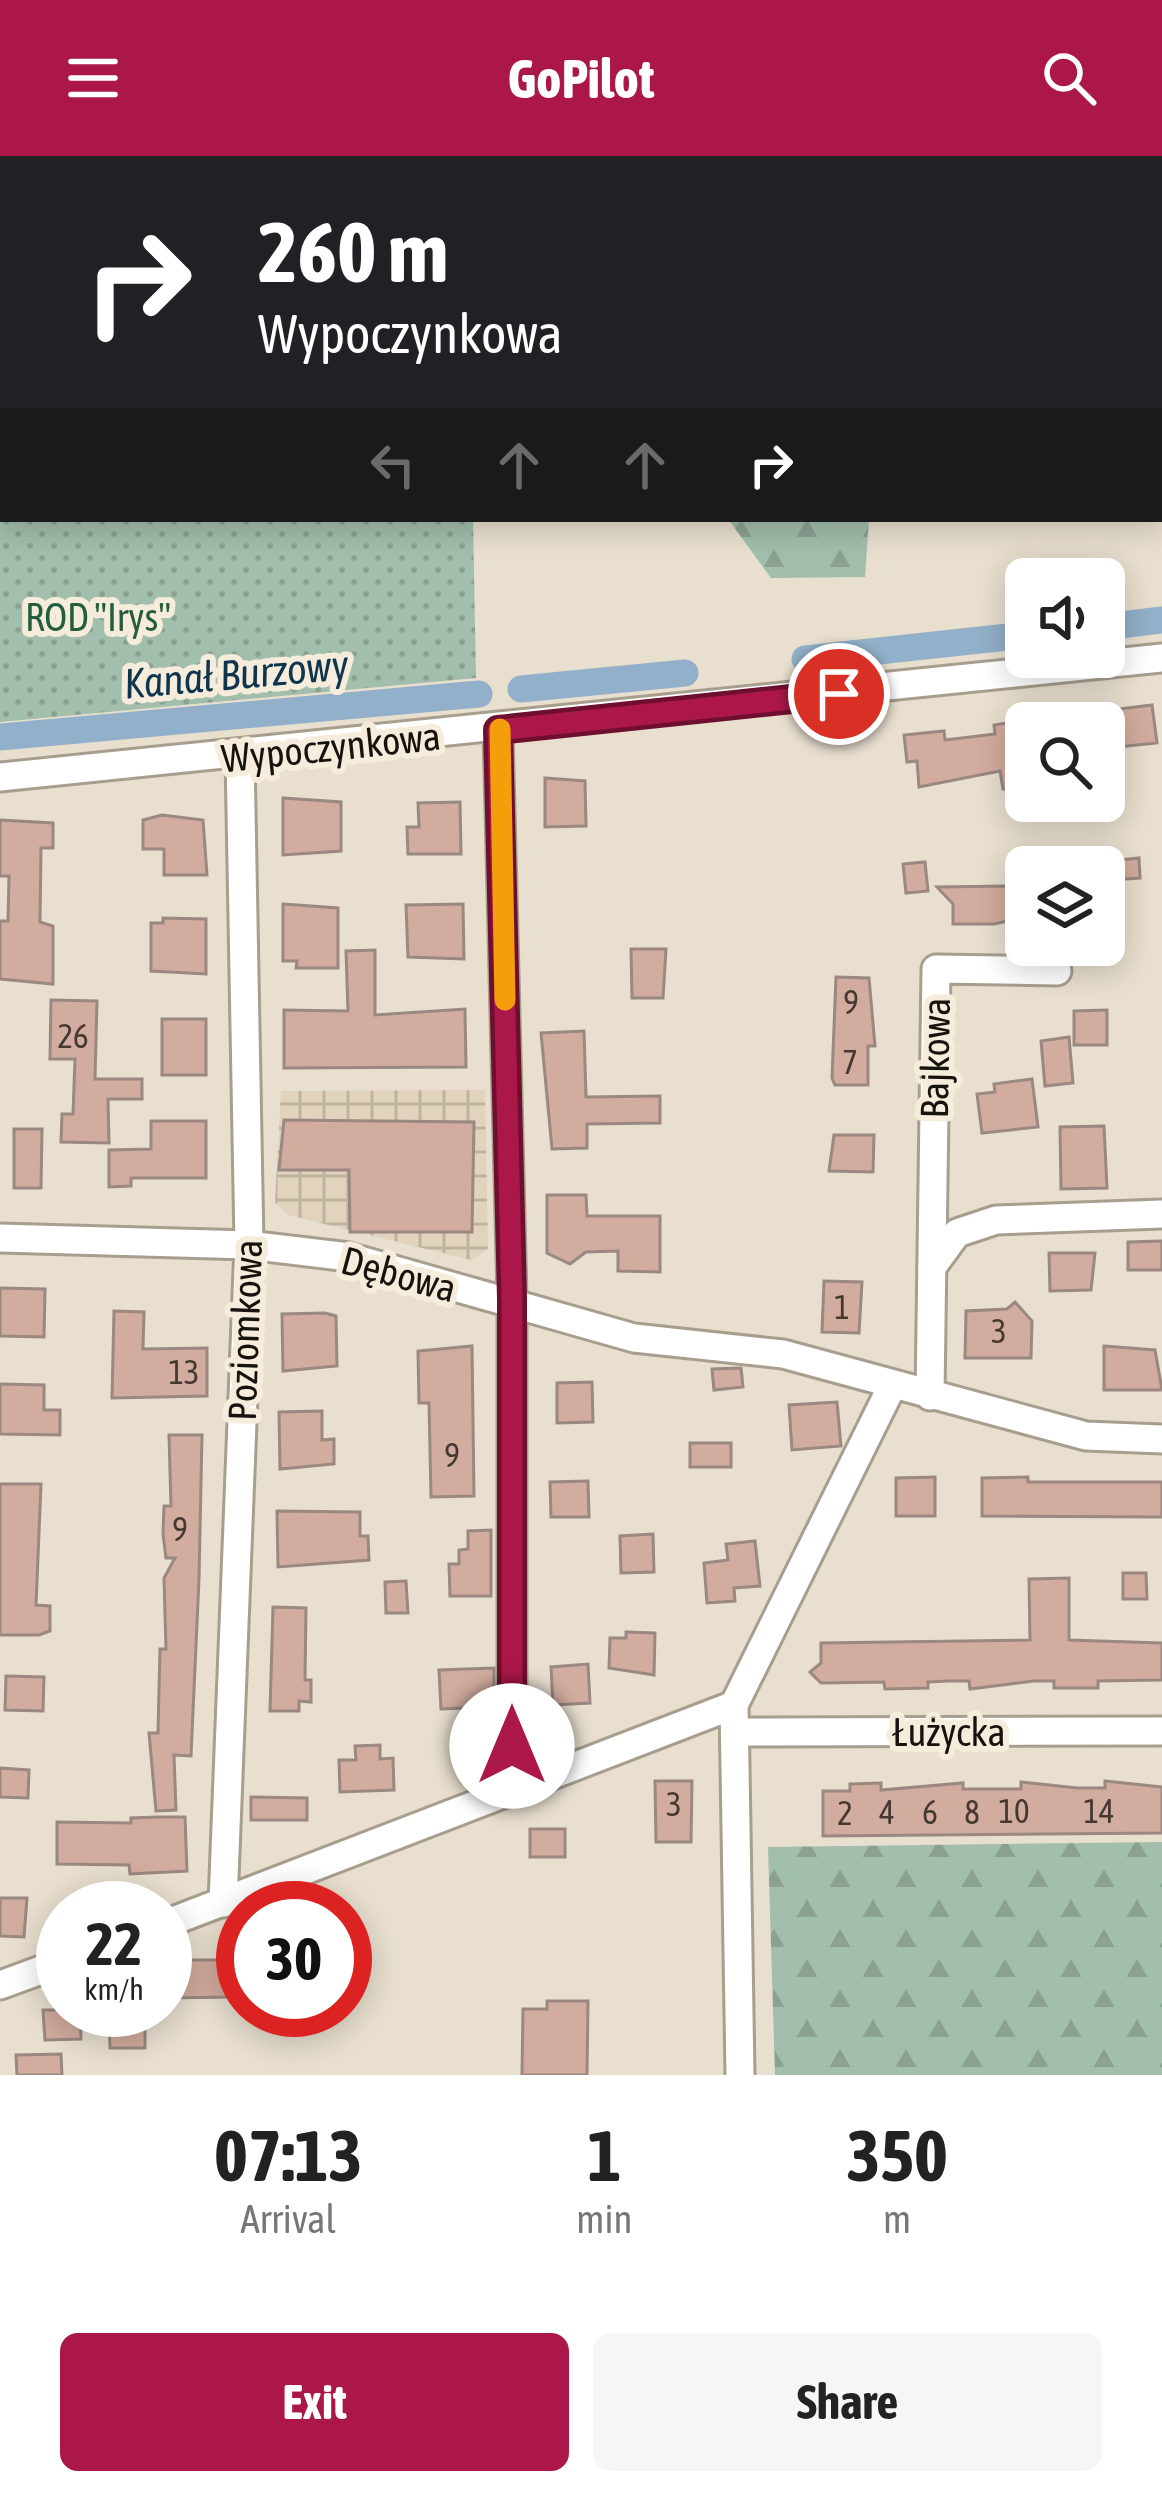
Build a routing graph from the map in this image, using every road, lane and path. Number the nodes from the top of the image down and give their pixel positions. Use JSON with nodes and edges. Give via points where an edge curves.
{"nodes":[{"id":1,"x":1162,"y":658,"type":"edge"},
{"id":2,"x":498,"y":730,"type":"junction"},
{"id":3,"x":240,"y":756,"type":"junction"},
{"id":4,"x":0,"y":777,"type":"edge"},
{"id":5,"x":1057,"y":971,"type":"dead end"},
{"id":6,"x":1162,"y":1214,"type":"edge"},
{"id":7,"x":0,"y":1238,"type":"edge"},
{"id":8,"x":249,"y":1244,"type":"junction"},
{"id":9,"x":932,"y":1267,"type":"junction"},
{"id":10,"x":512,"y":1299,"type":"junction"},
{"id":11,"x":892,"y":1385,"type":"junction"},
{"id":12,"x":930,"y":1396,"type":"junction"},
{"id":13,"x":1162,"y":1439,"type":"edge"},
{"id":14,"x":735,"y":1719,"type":"junction"},
{"id":15,"x":1162,"y":1731,"type":"edge"},
{"id":16,"x":512,"y":1791,"type":"junction"},
{"id":17,"x":224,"y":1881,"type":"edge"},
{"id":18,"x":280,"y":1881,"type":"edge"},
{"id":19,"x":36,"y":1971,"type":"edge"},
{"id":20,"x":0,"y":1984,"type":"edge"},
{"id":21,"x":740,"y":2075,"type":"edge"}],
"edges":[{"from":1,"to":2,"type":"street","name":"Wypoczynkowa"},
{"from":2,"to":3,"type":"street","name":"Wypoczynkowa"},
{"from":2,"to":10,"type":"street"},
{"from":3,"to":4,"type":"street","name":"Wypoczynkowa"},
{"from":3,"to":8,"type":"street","name":"Poziomkowa"},
{"from":5,"to":9,"type":"street","name":"Bajkowa","via":[[936,969]]},
{"from":6,"to":9,"type":"street","via":[[996,1220],[957,1233]]},
{"from":7,"to":8,"type":"street","name":"Dębowa"},
{"from":8,"to":10,"type":"street","name":"Dębowa","via":[[349,1257]]},
{"from":8,"to":17,"type":"street","name":"Poziomkowa"},
{"from":9,"to":12,"type":"street","name":"Bajkowa"},
{"from":10,"to":11,"type":"street","name":"Dębowa","via":[[634,1338],[783,1354]]},
{"from":10,"to":16,"type":"street"},
{"from":11,"to":12,"type":"street","name":"Dębowa"},
{"from":11,"to":14,"type":"street"},
{"from":12,"to":13,"type":"street","name":"Dębowa","via":[[1085,1436]]},
{"from":14,"to":15,"type":"street","name":"Łużycka"},
{"from":14,"to":16,"type":"street"},
{"from":14,"to":21,"type":"street"},
{"from":16,"to":18,"type":"street"},
{"from":19,"to":20,"type":"street"}]}
